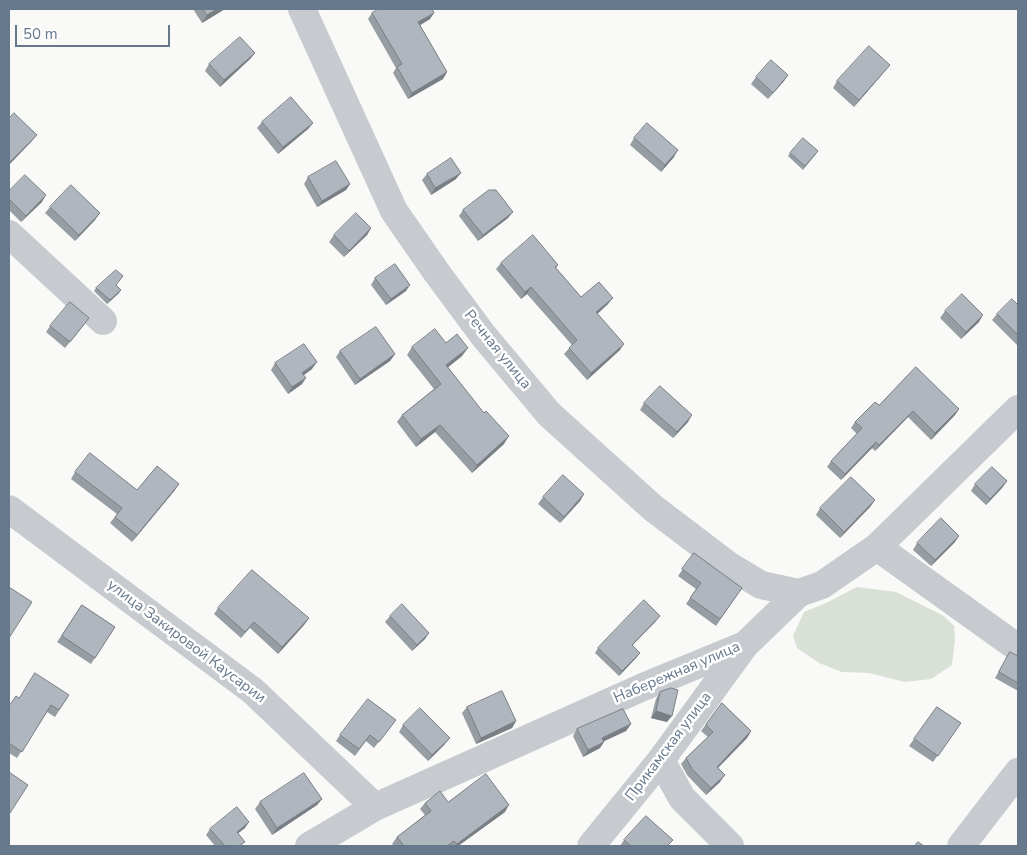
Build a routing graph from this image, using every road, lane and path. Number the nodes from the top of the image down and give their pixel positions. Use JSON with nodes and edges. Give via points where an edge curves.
{"nodes":[{"id":1,"x":302,"y":9,"type":"edge"},
{"id":2,"x":9,"y":234,"type":"edge"},
{"id":3,"x":103,"y":321,"type":"dead end"},
{"id":4,"x":1018,"y":409,"type":"edge"},
{"id":5,"x":9,"y":509,"type":"edge"},
{"id":6,"x":877,"y":547,"type":"junction"},
{"id":7,"x":799,"y":593,"type":"junction"},
{"id":8,"x":745,"y":645,"type":"junction"},
{"id":9,"x":1018,"y":648,"type":"edge"},
{"id":10,"x":661,"y":760,"type":"junction"},
{"id":11,"x":1018,"y":772,"type":"edge"},
{"id":12,"x":375,"y":807,"type":"junction"},
{"id":13,"x":309,"y":846,"type":"edge"},
{"id":14,"x":591,"y":846,"type":"edge"},
{"id":15,"x":730,"y":846,"type":"edge"},
{"id":16,"x":961,"y":846,"type":"edge"}],
"edges":[{"from":1,"to":7,"type":"street","name":"Речная улица","via":[[394,210],[483,335],[549,414],[653,508],[728,565],[761,585]]},
{"from":2,"to":3,"type":"street"},
{"from":4,"to":6,"type":"street","name":"Набережная улица"},
{"from":5,"to":12,"type":"street","name":"улица Закировой Каусарии","via":[[253,691]]},
{"from":6,"to":7,"type":"street","name":"Набережная улица","via":[[822,585]]},
{"from":6,"to":9,"type":"street"},
{"from":7,"to":8,"type":"street","name":"Набережная улица"},
{"from":8,"to":10,"type":"street","name":"Прикамская улица"},
{"from":8,"to":12,"type":"street","name":"Набережная улица"},
{"from":10,"to":14,"type":"street","name":"Прикамская улица"},
{"from":10,"to":15,"type":"street","via":[[682,798]]},
{"from":11,"to":16,"type":"street"},
{"from":12,"to":13,"type":"street","name":"Набережная улица"}]}
